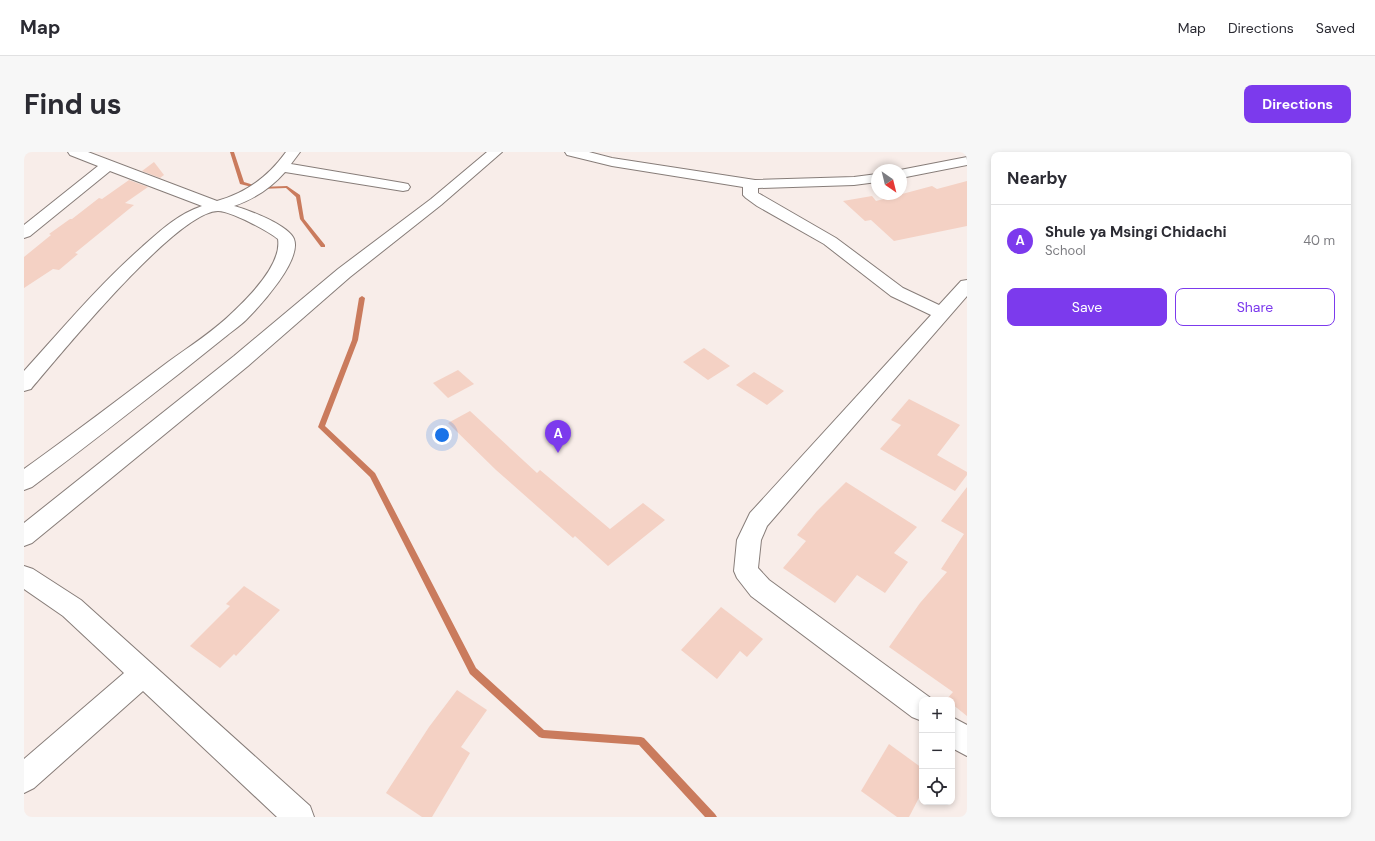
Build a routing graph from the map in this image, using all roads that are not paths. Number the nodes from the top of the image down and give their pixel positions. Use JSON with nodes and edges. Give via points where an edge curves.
{"nodes":[{"id":1,"x":75,"y":152,"type":"edge"},
{"id":2,"x":293,"y":152,"type":"edge"},
{"id":3,"x":495,"y":152,"type":"edge"},
{"id":4,"x":572,"y":152,"type":"edge"},
{"id":5,"x":967,"y":160,"type":"edge"},
{"id":6,"x":108,"y":165,"type":"junction"},
{"id":7,"x":282,"y":168,"type":"junction"},
{"id":8,"x":907,"y":173,"type":"edge"},
{"id":9,"x":871,"y":179,"type":"edge"},
{"id":10,"x":750,"y":184,"type":"junction"},
{"id":11,"x":403,"y":187,"type":"dead end"},
{"id":12,"x":215,"y":206,"type":"junction"},
{"id":13,"x":24,"y":232,"type":"edge"},
{"id":14,"x":967,"y":285,"type":"edge"},
{"id":15,"x":942,"y":313,"type":"junction"},
{"id":16,"x":24,"y":384,"type":"edge"},
{"id":17,"x":24,"y":481,"type":"edge"},
{"id":18,"x":24,"y":536,"type":"edge"},
{"id":19,"x":24,"y":576,"type":"edge"},
{"id":20,"x":144,"y":673,"type":"junction"},
{"id":21,"x":919,"y":706,"type":"edge"},
{"id":22,"x":955,"y":732,"type":"edge"},
{"id":23,"x":967,"y":742,"type":"edge"},
{"id":24,"x":24,"y":778,"type":"edge"},
{"id":25,"x":299,"y":817,"type":"edge"}],
"edges":[{"from":1,"to":6,"type":"street"},
{"from":2,"to":7,"type":"street"},
{"from":3,"to":18,"type":"street"},
{"from":4,"to":10,"type":"street","via":[[612,162]]},
{"from":5,"to":8,"type":"street"},
{"from":6,"to":12,"type":"street"},
{"from":6,"to":13,"type":"street"},
{"from":7,"to":11,"type":"street"},
{"from":7,"to":12,"type":"street","via":[[260,188],[239,199]]},
{"from":9,"to":10,"type":"street","via":[[807,184]]},
{"from":10,"to":15,"type":"street","via":[[751,195],[762,203],[830,241],[897,292]]},
{"from":12,"to":16,"type":"street","via":[[182,221],[107,289]]},
{"from":12,"to":17,"type":"street","via":[[244,213],[285,238],[288,244],[286,255],[274,275],[239,317]]},
{"from":14,"to":15,"type":"street"},
{"from":15,"to":21,"type":"street","via":[[758,520],[749,540],[746,571],[760,588]]},
{"from":19,"to":20,"type":"street","via":[[72,608]]},
{"from":20,"to":24,"type":"street"},
{"from":20,"to":25,"type":"street"},
{"from":22,"to":23,"type":"street"}]}
